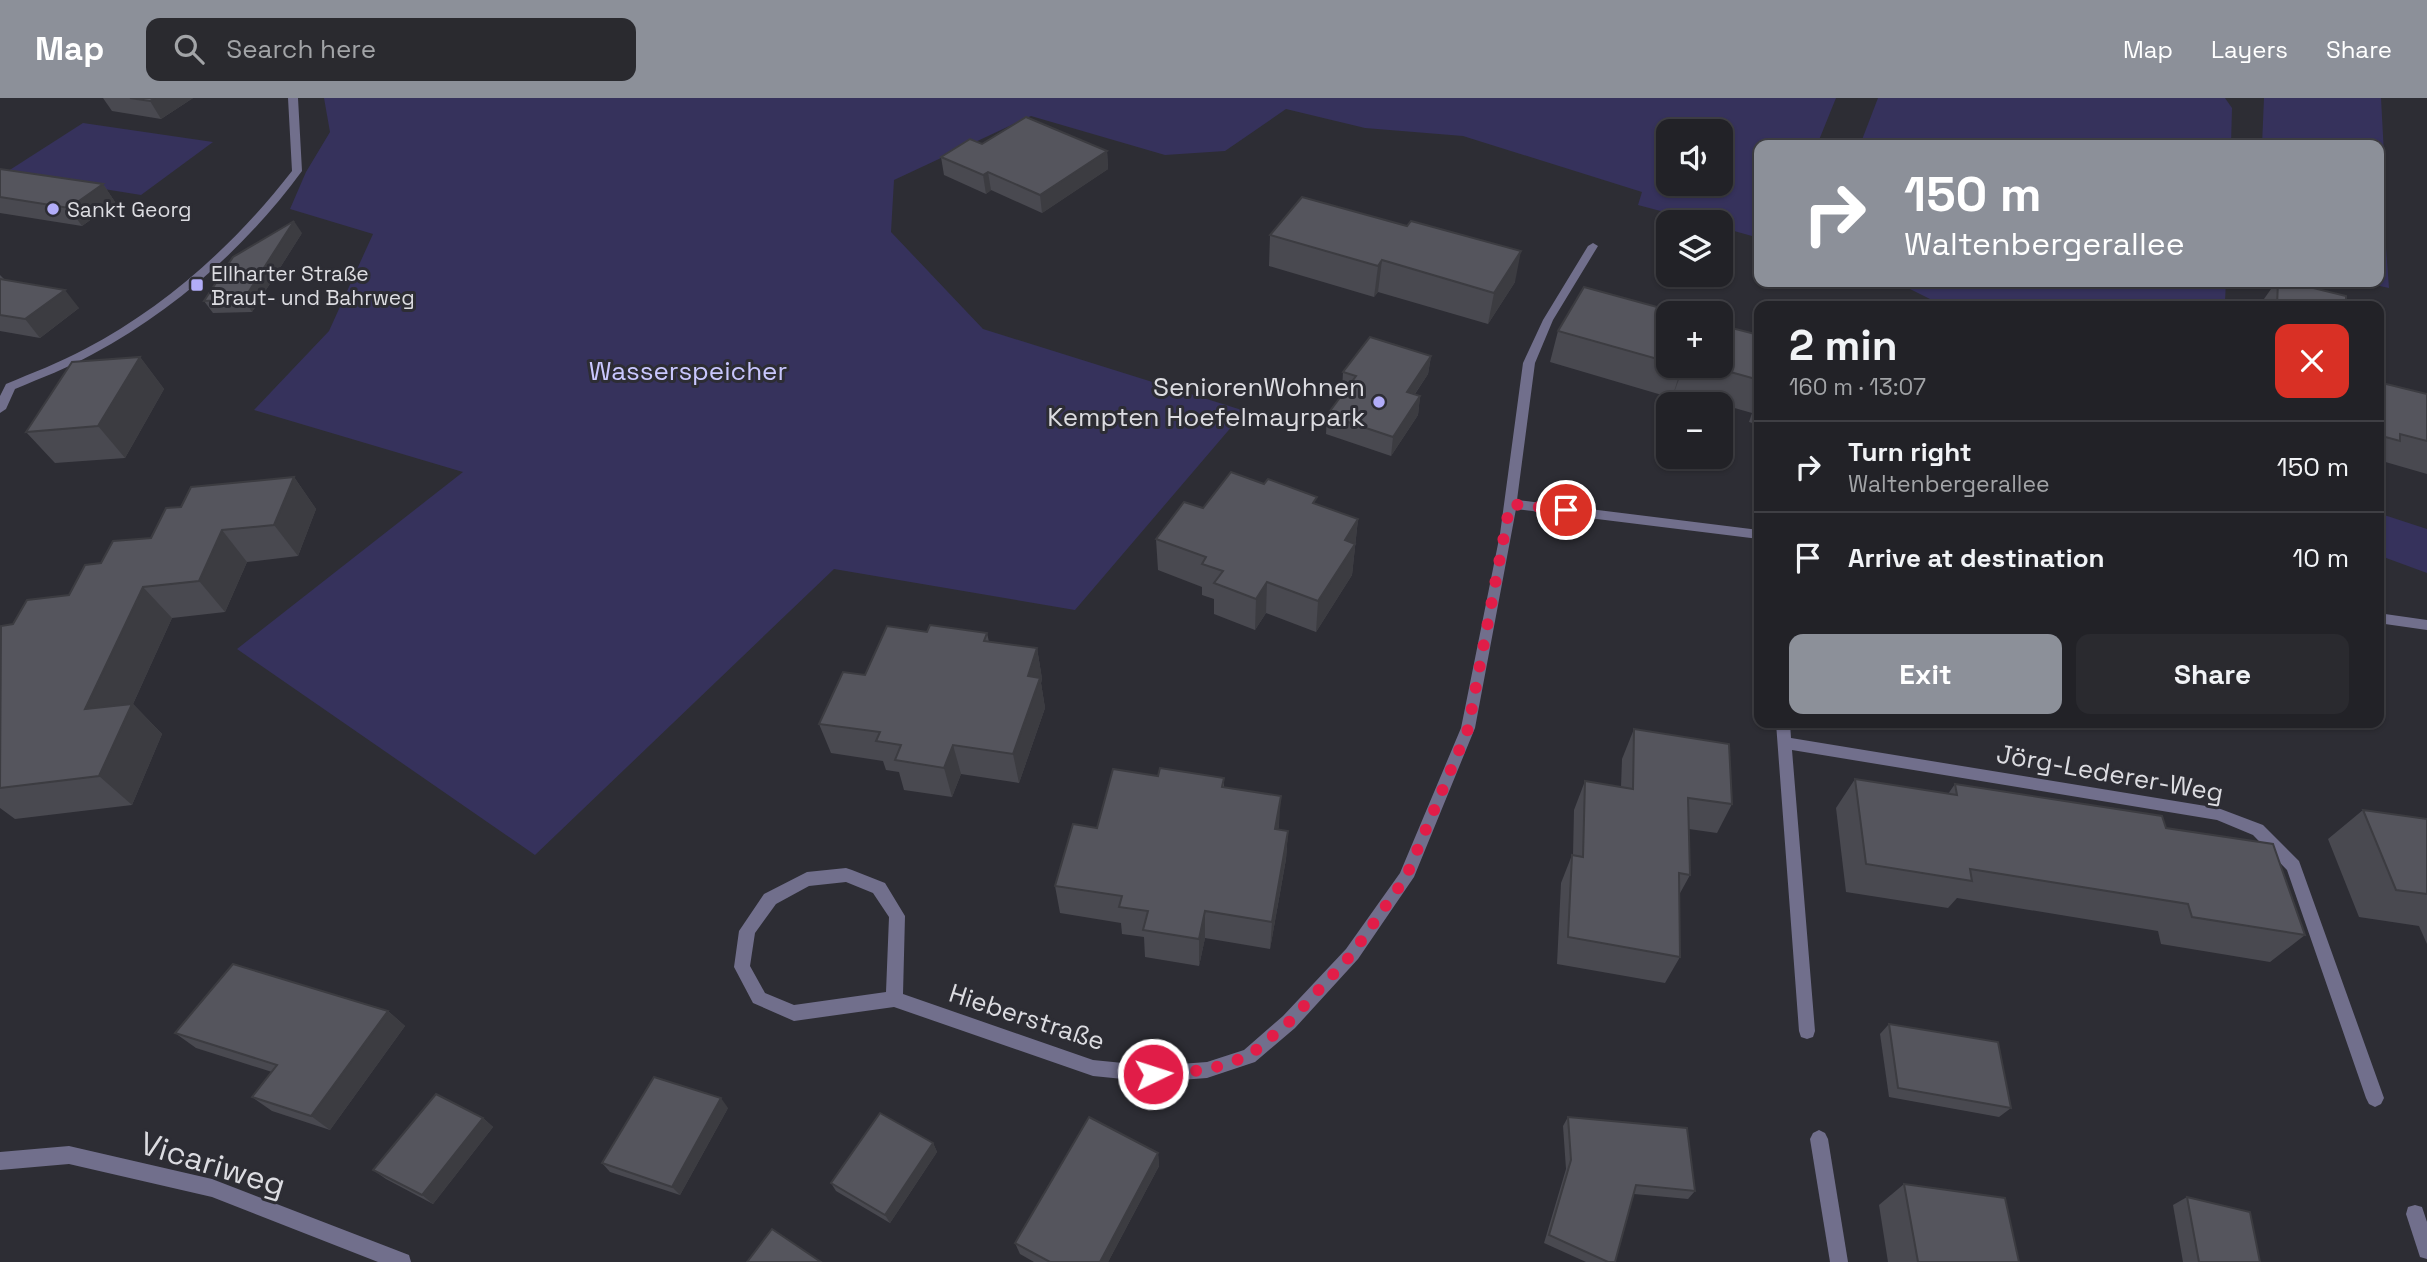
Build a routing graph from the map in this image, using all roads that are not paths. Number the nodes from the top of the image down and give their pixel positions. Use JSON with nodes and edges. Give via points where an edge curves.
{"nodes":[{"id":1,"x":293,"y":98,"type":"edge"},
{"id":2,"x":1593,"y":246,"type":"dead end"},
{"id":3,"x":5,"y":385,"type":"edge"},
{"id":4,"x":0,"y":409,"type":"edge"},
{"id":5,"x":1510,"y":504,"type":"junction"},
{"id":6,"x":1754,"y":534,"type":"edge"},
{"id":7,"x":2384,"y":619,"type":"edge"},
{"id":8,"x":2427,"y":625,"type":"edge"},
{"id":9,"x":1783,"y":728,"type":"edge"},
{"id":10,"x":1784,"y":743,"type":"junction"},
{"id":11,"x":894,"y":999,"type":"junction"},
{"id":12,"x":1807,"y":1031,"type":"dead end"},
{"id":13,"x":2375,"y":1098,"type":"dead end"},
{"id":14,"x":1819,"y":1139,"type":"dead end"},
{"id":15,"x":0,"y":1161,"type":"edge"},
{"id":16,"x":2415,"y":1214,"type":"dead end"},
{"id":17,"x":2427,"y":1250,"type":"edge"},
{"id":18,"x":402,"y":1262,"type":"edge"},
{"id":19,"x":1839,"y":1262,"type":"edge"}],
"edges":[{"from":1,"to":3,"type":"street","via":[[297,171],[232,245],[143,318],[97,348]]},
{"from":2,"to":5,"type":"street","name":"Hieberstraße","via":[[1548,320],[1529,363]]},
{"from":3,"to":4,"type":"street"},
{"from":5,"to":6,"type":"street"},
{"from":5,"to":11,"type":"street","name":"Hieberstraße","via":[[1468,729],[1406,877],[1352,954],[1289,1022],[1249,1056],[1207,1070],[1153,1074],[1093,1068]]},
{"from":7,"to":8,"type":"street"},
{"from":9,"to":10,"type":"street"},
{"from":10,"to":12,"type":"street"},
{"from":10,"to":13,"type":"street","name":"Jörg-Lederer-Weg","via":[[2218,814],[2258,830],[2293,866]]},
{"from":11,"to":11,"type":"street","name":"Hieberstraße","via":[[897,916],[879,888],[846,875],[807,879],[770,899],[747,931],[742,967],[759,998],[794,1013]]},
{"from":14,"to":19,"type":"street"},
{"from":15,"to":18,"type":"street","name":"Vicariweg","via":[[69,1155],[212,1188]]},
{"from":16,"to":17,"type":"street"}]}
